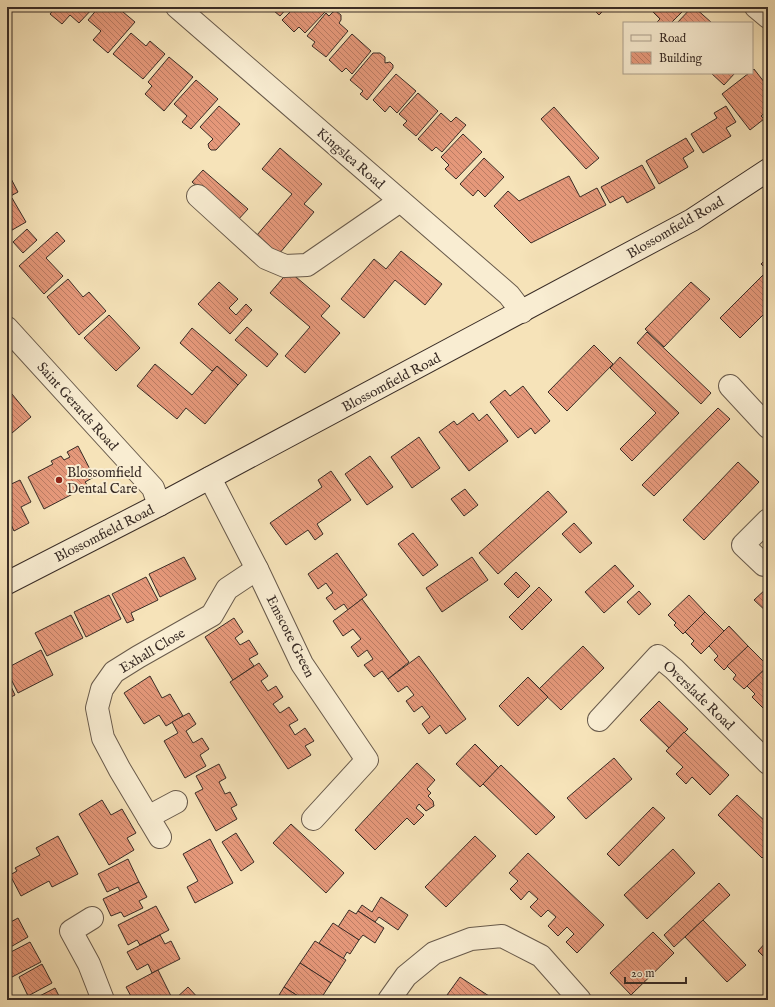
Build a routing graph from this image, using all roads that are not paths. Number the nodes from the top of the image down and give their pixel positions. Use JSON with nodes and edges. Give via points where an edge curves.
{"nodes":[{"id":1,"x":177,"y":7,"type":"edge"},
{"id":2,"x":756,"y":7,"type":"edge"},
{"id":3,"x":768,"y":18,"type":"edge"},
{"id":4,"x":768,"y":170,"type":"edge"},
{"id":5,"x":198,"y":196,"type":"dead end"},
{"id":6,"x":400,"y":201,"type":"junction"},
{"id":7,"x":522,"y":312,"type":"junction"},
{"id":8,"x":7,"y":328,"type":"edge"},
{"id":9,"x":730,"y":386,"type":"dead end"},
{"id":10,"x":768,"y":427,"type":"edge"},
{"id":11,"x":210,"y":478,"type":"junction"},
{"id":12,"x":159,"y":505,"type":"junction"},
{"id":13,"x":768,"y":520,"type":"edge"},
{"id":14,"x":764,"y":565,"type":"dead end"},
{"id":15,"x":257,"y":569,"type":"junction"},
{"id":16,"x":7,"y":583,"type":"edge"},
{"id":17,"x":599,"y":720,"type":"dead end"},
{"id":18,"x":768,"y":763,"type":"edge"},
{"id":19,"x":176,"y":802,"type":"dead end"},
{"id":20,"x":148,"y":817,"type":"junction"},
{"id":21,"x":313,"y":819,"type":"dead end"},
{"id":22,"x":160,"y":837,"type":"dead end"},
{"id":23,"x":92,"y":918,"type":"dead end"},
{"id":24,"x":103,"y":1000,"type":"edge"},
{"id":25,"x":389,"y":1000,"type":"edge"},
{"id":26,"x":580,"y":1000,"type":"edge"}],
"edges":[{"from":1,"to":6,"type":"street","name":"Kingslea Road"},
{"from":2,"to":3,"type":"street"},
{"from":4,"to":7,"type":"street","name":"Blossomfield Road","via":[[692,220]]},
{"from":5,"to":6,"type":"street","via":[[266,258],[285,266],[307,265]]},
{"from":6,"to":7,"type":"street","name":"Kingslea Road","via":[[509,295]]},
{"from":7,"to":11,"type":"street","name":"Blossomfield Road"},
{"from":8,"to":12,"type":"street","name":"Saint Gerards Road","via":[[154,488]]},
{"from":9,"to":10,"type":"street"},
{"from":11,"to":12,"type":"street","name":"Blossomfield Road"},
{"from":11,"to":15,"type":"street","name":"Emscote Green"},
{"from":12,"to":16,"type":"street","name":"Blossomfield Road"},
{"from":13,"to":14,"type":"street","via":[[743,545]]},
{"from":15,"to":20,"type":"street","name":"Exhall Close","via":[[227,589],[212,615],[114,672],[102,689],[97,708],[103,738]]},
{"from":15,"to":21,"type":"street","name":"Emscote Green","via":[[302,664],[366,760]]},
{"from":17,"to":18,"type":"street","name":"Overslade Road","via":[[658,656]]},
{"from":19,"to":20,"type":"street"},
{"from":20,"to":22,"type":"street","name":"Exhall Close"},
{"from":23,"to":24,"type":"street","via":[[71,931],[89,964]]},
{"from":25,"to":26,"type":"street","via":[[406,976],[434,953],[471,939],[502,936],[541,956]]}]}
